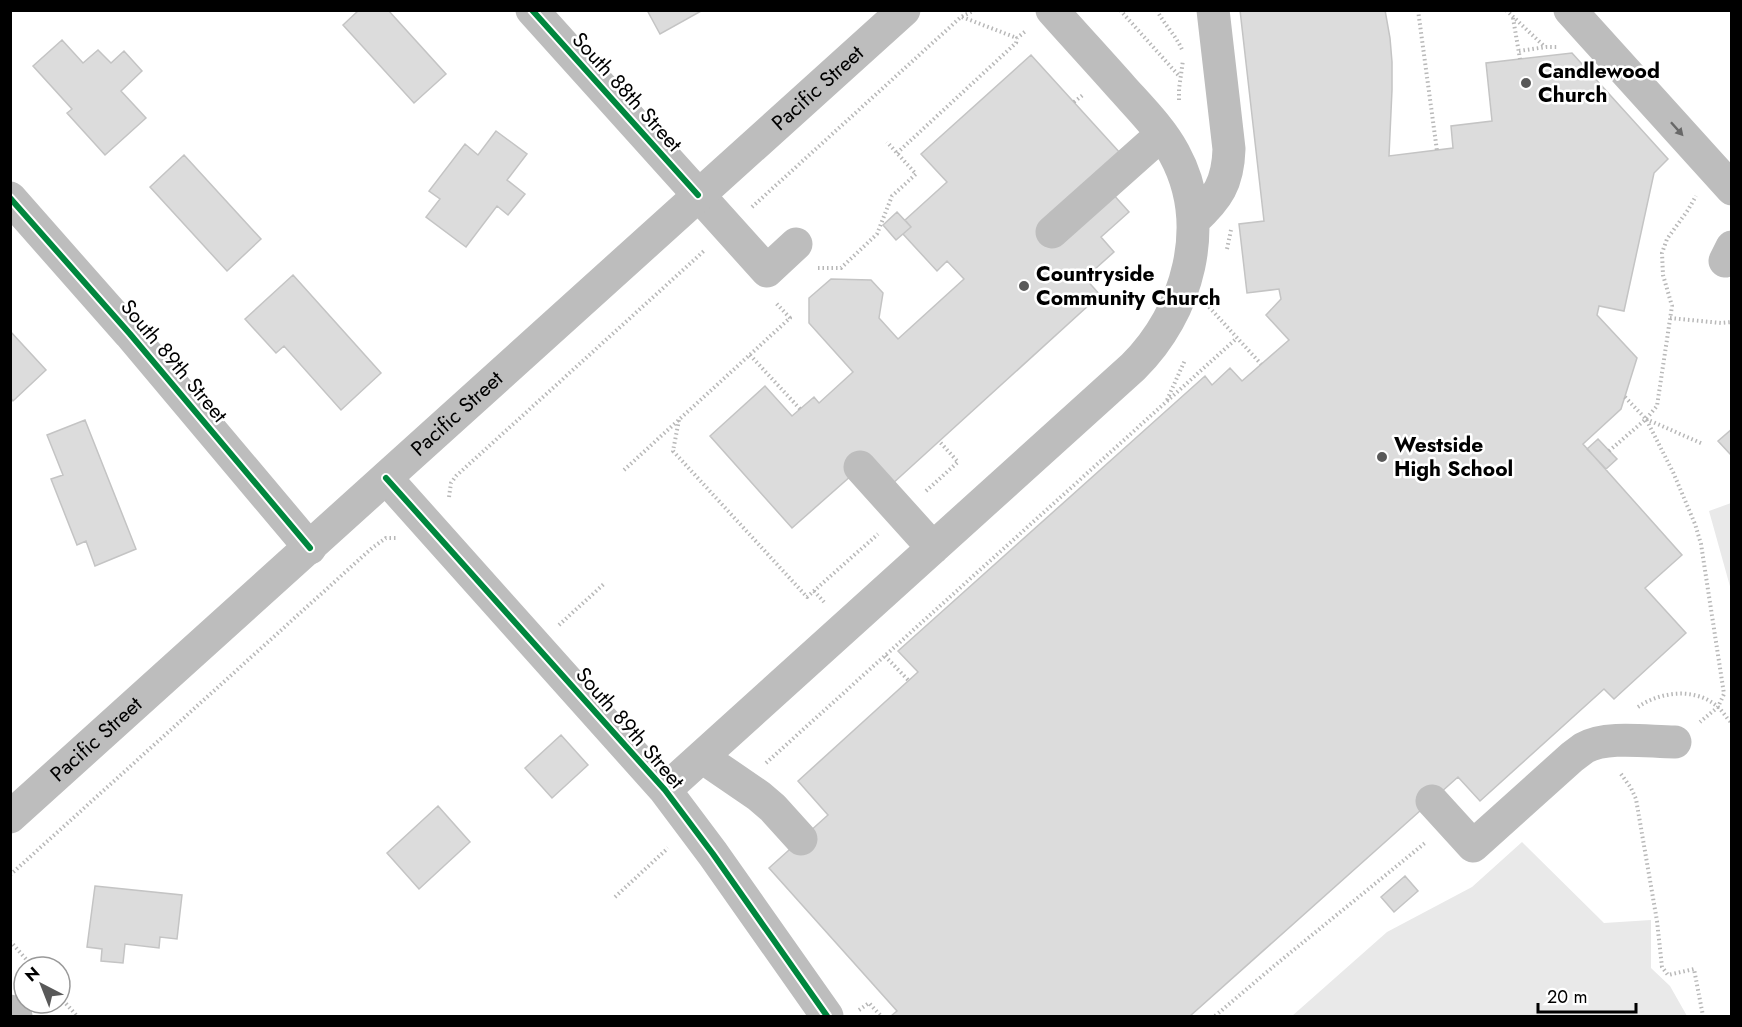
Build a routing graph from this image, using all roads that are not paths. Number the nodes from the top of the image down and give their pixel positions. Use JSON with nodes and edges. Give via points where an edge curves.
{"nodes":[{"id":1,"x":532,"y":10,"type":"edge"},
{"id":2,"x":904,"y":10,"type":"edge"},
{"id":3,"x":1053,"y":10,"type":"edge"},
{"id":4,"x":1213,"y":10,"type":"edge"},
{"id":5,"x":1570,"y":10,"type":"edge"},
{"id":6,"x":1162,"y":134,"type":"junction"},
{"id":7,"x":1731,"y":189,"type":"edge"},
{"id":8,"x":698,"y":195,"type":"junction"},
{"id":9,"x":10,"y":198,"type":"edge"},
{"id":10,"x":1193,"y":221,"type":"junction"},
{"id":11,"x":1052,"y":232,"type":"dead end"},
{"id":12,"x":806,"y":256,"type":"road end"},
{"id":13,"x":860,"y":467,"type":"dead end"},
{"id":14,"x":386,"y":478,"type":"junction"},
{"id":15,"x":310,"y":548,"type":"junction"},
{"id":16,"x":933,"y":548,"type":"junction"},
{"id":17,"x":1675,"y":742,"type":"dead end"},
{"id":18,"x":712,"y":763,"type":"junction"},
{"id":19,"x":665,"y":790,"type":"junction"},
{"id":20,"x":1441,"y":811,"type":"road end"},
{"id":21,"x":10,"y":817,"type":"edge"},
{"id":22,"x":801,"y":839,"type":"dead end"},
{"id":23,"x":10,"y":1011,"type":"edge"},
{"id":24,"x":841,"y":1015,"type":"edge"},
{"id":25,"x":16,"y":1017,"type":"edge"}],
"edges":[{"from":1,"to":8,"type":"street","name":"South 88th Street"},
{"from":2,"to":8,"type":"street","name":"Pacific Street"},
{"from":3,"to":6,"type":"street"},
{"from":4,"to":10,"type":"street","via":[[1229,164],[1219,194]]},
{"from":5,"to":7,"type":"street","one_way":true},
{"from":6,"to":10,"type":"street","via":[[1181,167]]},
{"from":6,"to":11,"type":"street"},
{"from":8,"to":12,"type":"street","name":"South 88th Street","via":[[767,271]]},
{"from":8,"to":14,"type":"street","name":"Pacific Street"},
{"from":9,"to":15,"type":"street","name":"South 89th Street"},
{"from":10,"to":16,"type":"street","via":[[1187,277],[1169,319],[1148,353]]},
{"from":13,"to":16,"type":"street"},
{"from":14,"to":15,"type":"street","name":"Pacific Street"},
{"from":14,"to":19,"type":"street","name":"South 89th Street"},
{"from":15,"to":21,"type":"street","name":"Pacific Street"},
{"from":16,"to":18,"type":"street"},
{"from":17,"to":20,"type":"street","via":[[1612,741],[1585,748],[1473,846]]},
{"from":18,"to":19,"type":"street"},
{"from":18,"to":22,"type":"street","via":[[759,796]]},
{"from":19,"to":24,"type":"street","name":"South 89th Street"},
{"from":23,"to":25,"type":"street"}]}
